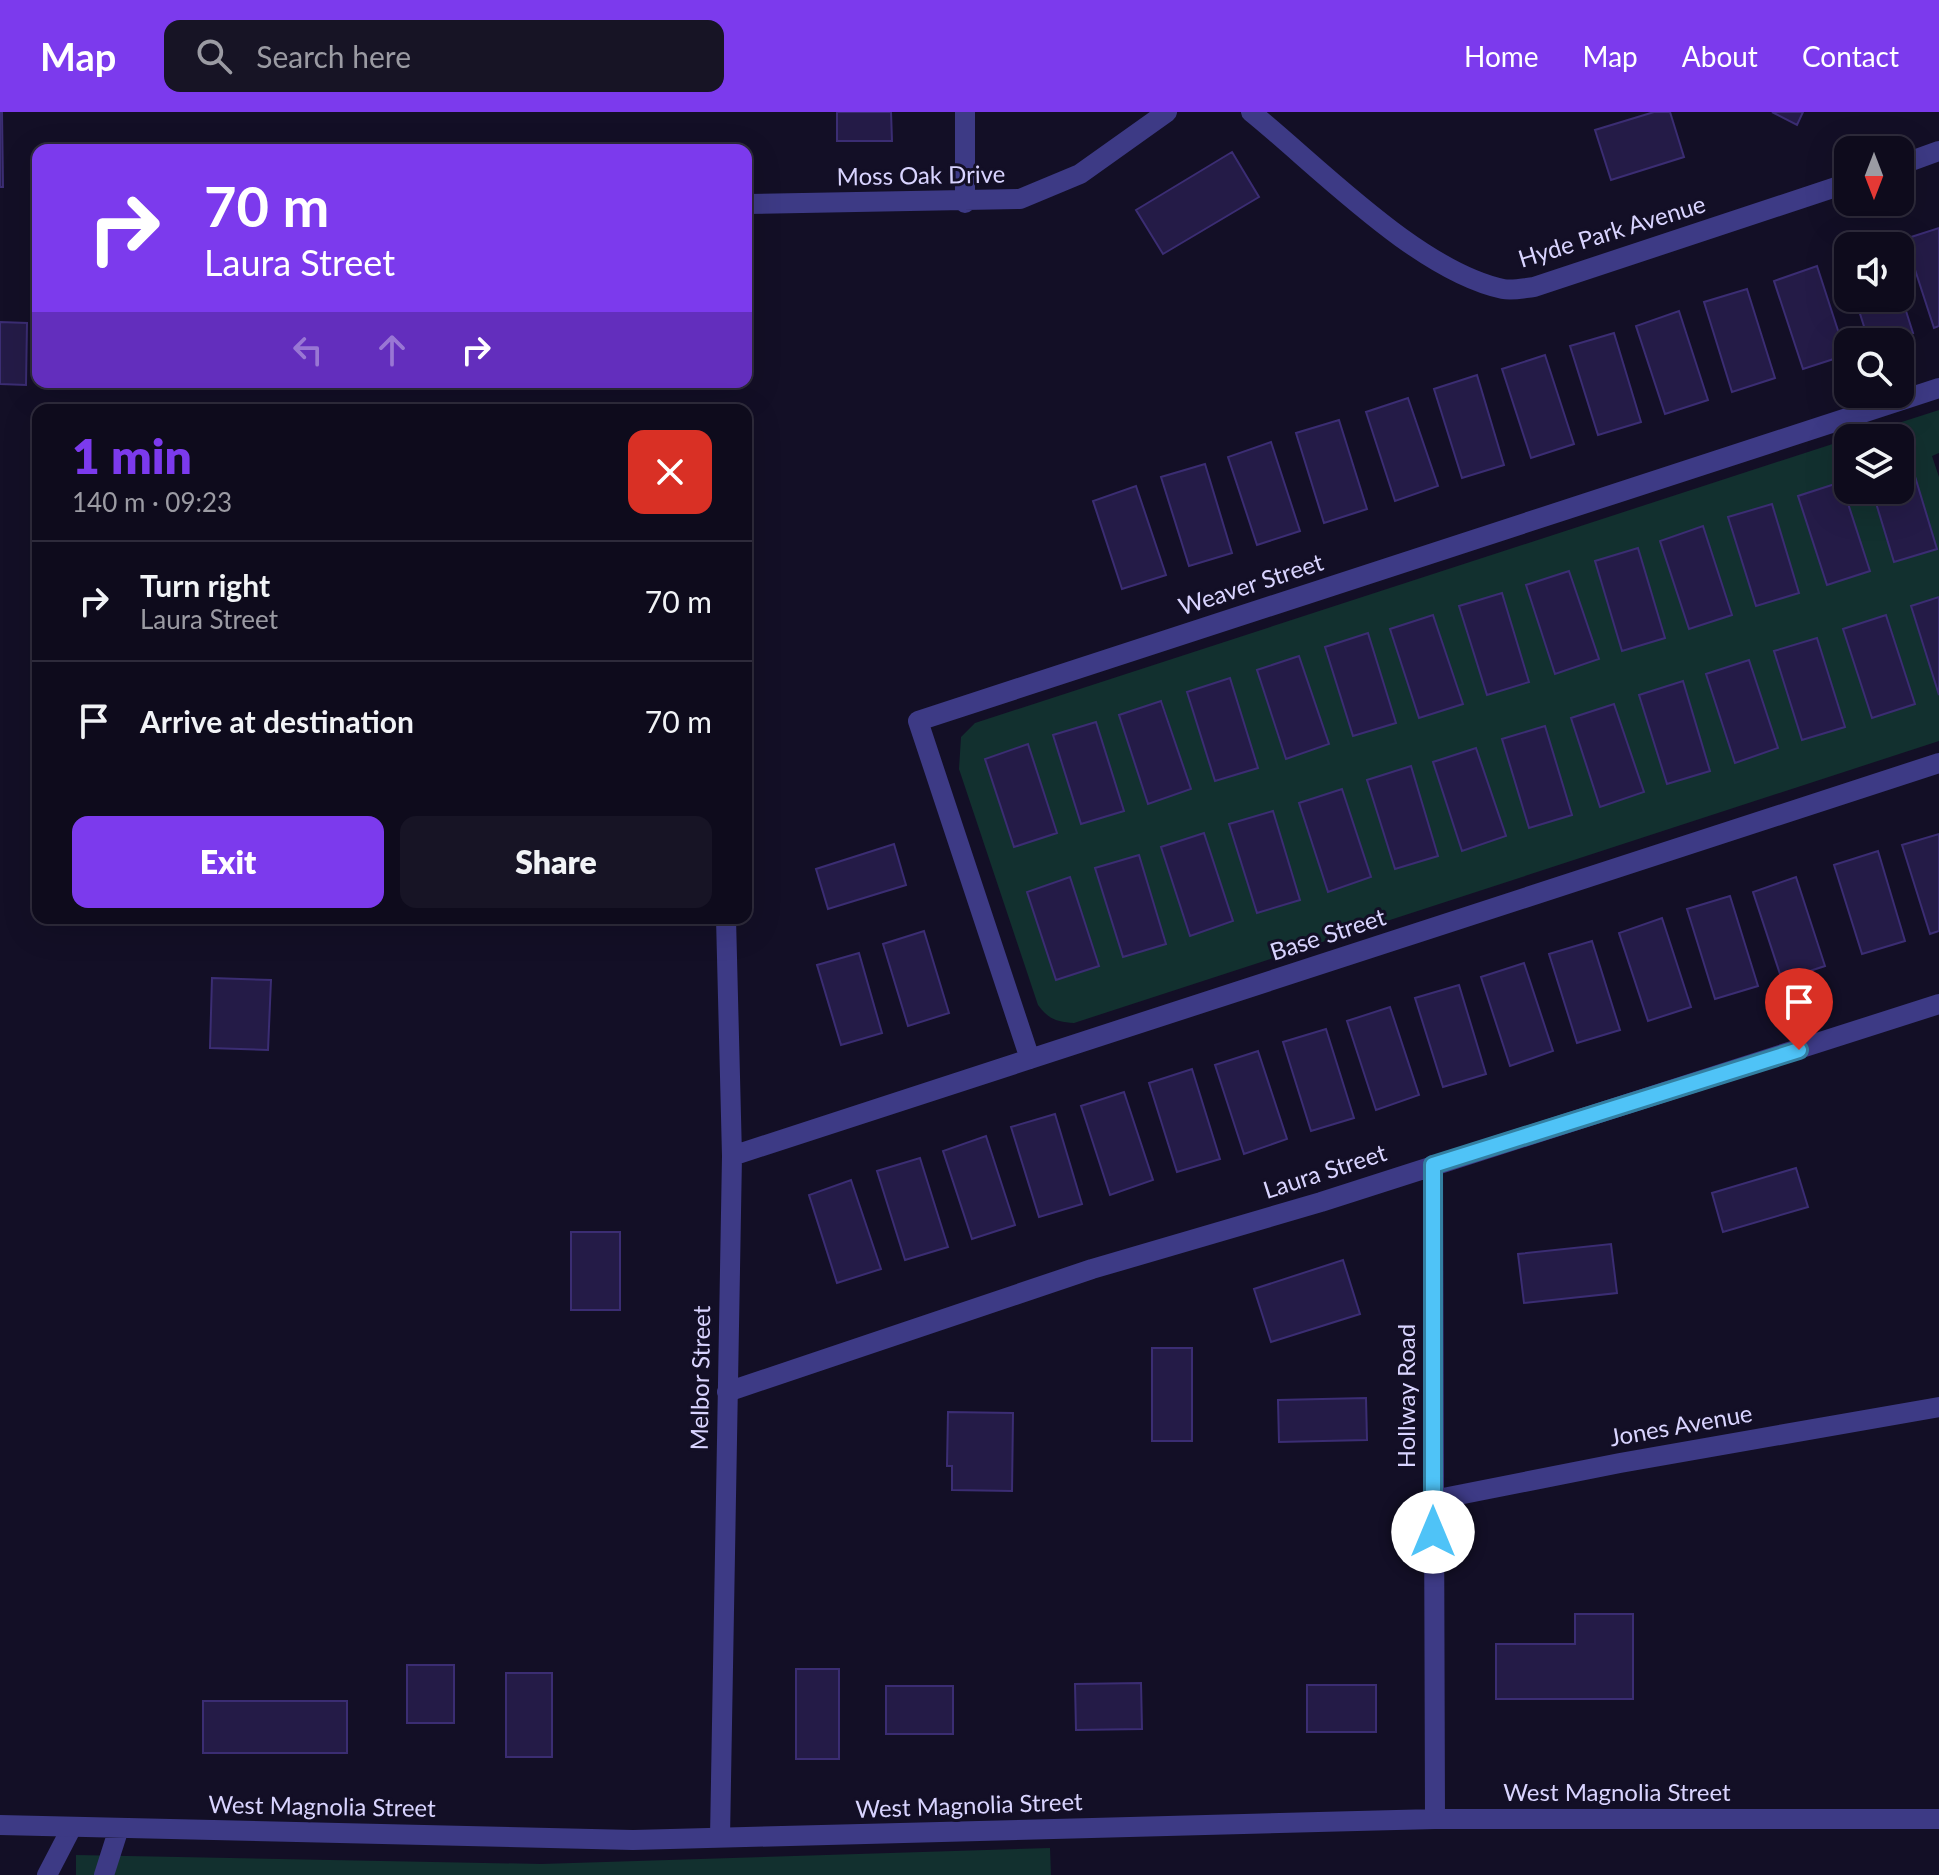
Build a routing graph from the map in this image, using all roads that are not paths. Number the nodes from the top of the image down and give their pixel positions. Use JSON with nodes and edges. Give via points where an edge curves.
{"nodes":[{"id":1,"x":965,"y":112,"type":"edge"},
{"id":2,"x":1167,"y":112,"type":"edge"},
{"id":3,"x":1251,"y":112,"type":"edge"},
{"id":4,"x":1939,"y":151,"type":"edge"},
{"id":5,"x":1914,"y":160,"type":"edge"},
{"id":6,"x":1834,"y":188,"type":"edge"},
{"id":7,"x":965,"y":203,"type":"junction"},
{"id":8,"x":752,"y":204,"type":"edge"},
{"id":9,"x":1939,"y":388,"type":"edge"},
{"id":10,"x":1939,"y":763,"type":"edge"},
{"id":11,"x":726,"y":924,"type":"edge"},
{"id":12,"x":1939,"y":1004,"type":"edge"},
{"id":13,"x":1030,"y":1059,"type":"junction"},
{"id":14,"x":732,"y":1156,"type":"junction"},
{"id":15,"x":1433,"y":1165,"type":"junction"},
{"id":16,"x":727,"y":1392,"type":"junction"},
{"id":17,"x":1939,"y":1407,"type":"edge"},
{"id":18,"x":1433,"y":1500,"type":"junction"},
{"id":19,"x":1435,"y":1819,"type":"junction"},
{"id":20,"x":1939,"y":1819,"type":"edge"},
{"id":21,"x":0,"y":1825,"type":"edge"},
{"id":22,"x":72,"y":1827,"type":"junction"},
{"id":23,"x":119,"y":1828,"type":"junction"},
{"id":24,"x":720,"y":1838,"type":"junction"},
{"id":25,"x":47,"y":1875,"type":"edge"},
{"id":26,"x":104,"y":1875,"type":"edge"}],
"edges":[{"from":1,"to":7,"type":"street"},
{"from":2,"to":7,"type":"street","name":"Moss Oak Drive","via":[[1080,174],[1048,190],[1020,199]]},
{"from":3,"to":6,"type":"street","name":"Hyde Park Avenue","via":[[1419,250],[1506,290],[1534,287]]},
{"from":4,"to":5,"type":"street"},
{"from":7,"to":8,"type":"street","name":"Moss Oak Drive"},
{"from":9,"to":13,"type":"street","name":"Weaver Street","via":[[918,721]]},
{"from":10,"to":13,"type":"street","name":"Base Street"},
{"from":11,"to":14,"type":"street","name":"Melbor Street"},
{"from":12,"to":15,"type":"street","name":"Laura Street"},
{"from":13,"to":14,"type":"street","name":"Base Street"},
{"from":14,"to":16,"type":"street","name":"Melbor Street"},
{"from":15,"to":16,"type":"street","name":"Laura Street","via":[[1092,1269]]},
{"from":15,"to":18,"type":"street","name":"Hollway Road"},
{"from":16,"to":24,"type":"street","name":"Melbor Street"},
{"from":17,"to":18,"type":"street","name":"Jones Avenue"},
{"from":18,"to":19,"type":"street","name":"Hollway Road"},
{"from":19,"to":20,"type":"street","name":"West Magnolia Street"},
{"from":19,"to":24,"type":"street","name":"West Magnolia Street"},
{"from":21,"to":22,"type":"street","name":"West Magnolia Street"},
{"from":22,"to":23,"type":"street","name":"West Magnolia Street"},
{"from":22,"to":25,"type":"street"},
{"from":23,"to":24,"type":"street","name":"West Magnolia Street"},
{"from":23,"to":26,"type":"street"}]}
